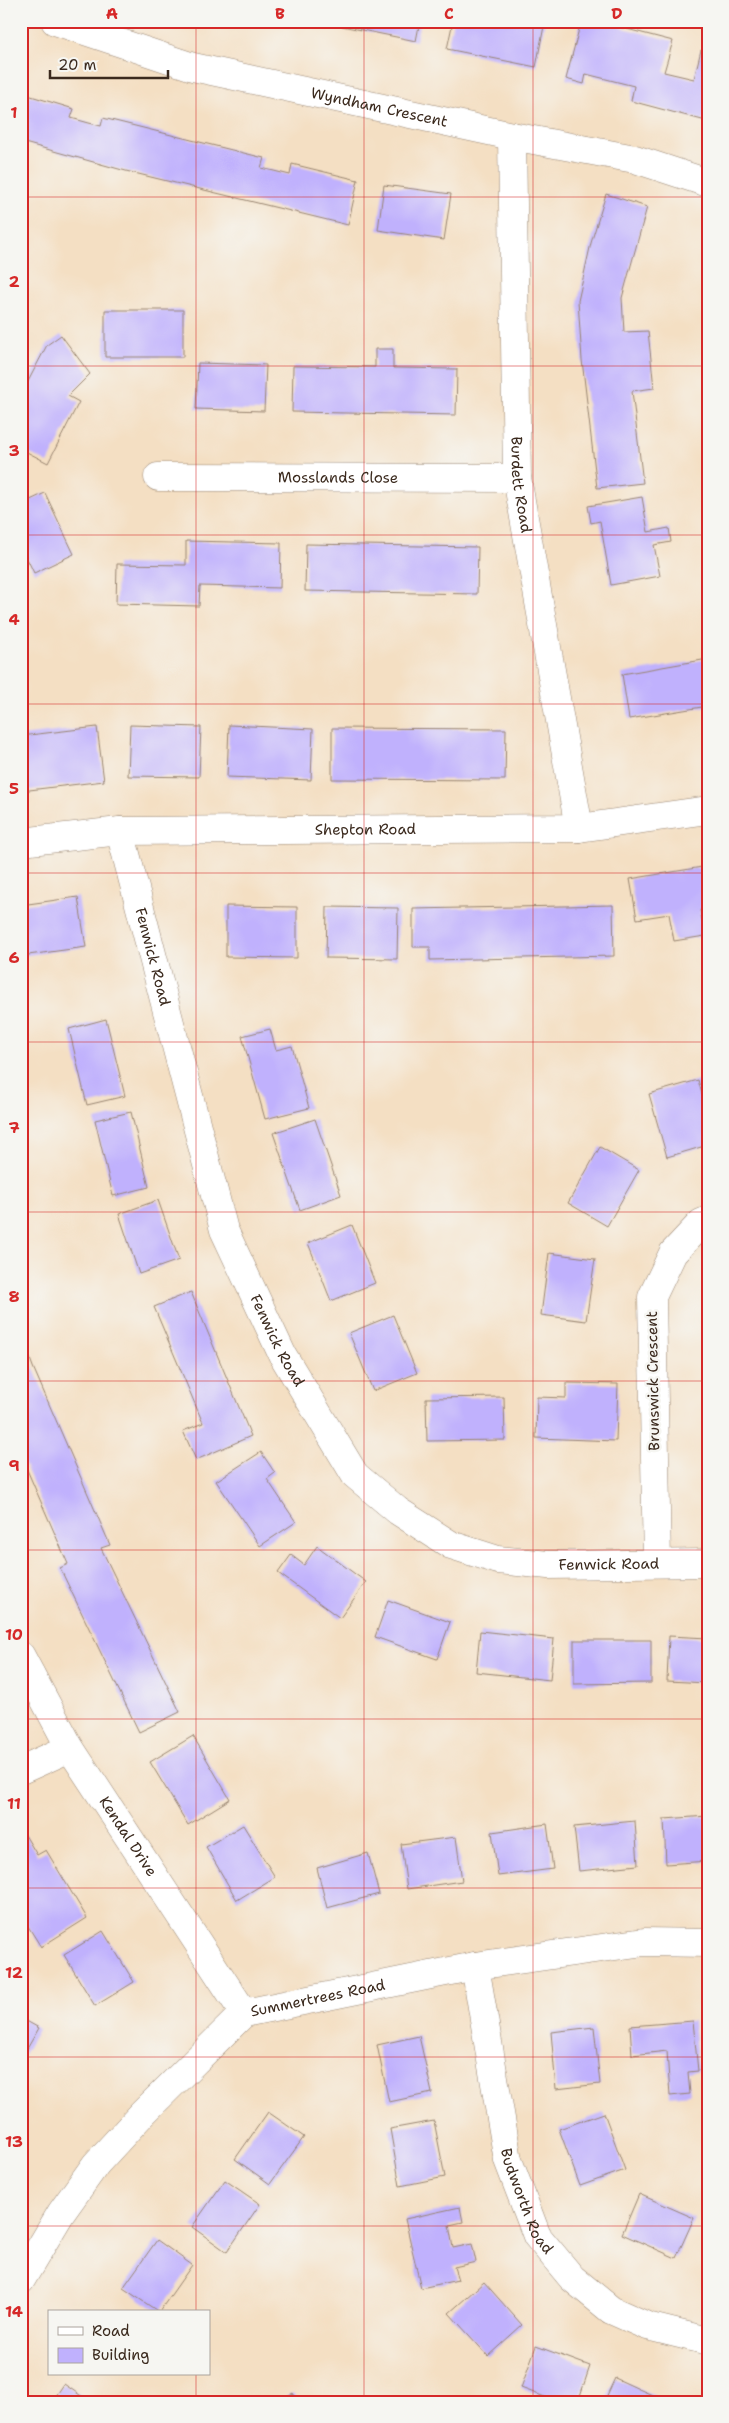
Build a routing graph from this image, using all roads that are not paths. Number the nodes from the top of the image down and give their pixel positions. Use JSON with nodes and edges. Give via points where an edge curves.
{"nodes":[{"id":1,"x":54,"y":21,"type":"edge"},
{"id":2,"x":512,"y":136,"type":"junction"},
{"id":3,"x":708,"y":183,"type":"edge"},
{"id":4,"x":158,"y":477,"type":"dead end"},
{"id":5,"x":517,"y":478,"type":"junction"},
{"id":6,"x":708,"y":810,"type":"edge"},
{"id":7,"x":579,"y":828,"type":"junction"},
{"id":8,"x":120,"y":831,"type":"junction"},
{"id":9,"x":21,"y":842,"type":"edge"},
{"id":10,"x":708,"y":1220,"type":"edge"},
{"id":11,"x":657,"y":1563,"type":"junction"},
{"id":12,"x":708,"y":1563,"type":"edge"},
{"id":13,"x":21,"y":1656,"type":"edge"},
{"id":14,"x":70,"y":1748,"type":"junction"},
{"id":15,"x":21,"y":1770,"type":"edge"},
{"id":16,"x":708,"y":1944,"type":"edge"},
{"id":17,"x":475,"y":1966,"type":"junction"},
{"id":18,"x":244,"y":2012,"type":"junction"},
{"id":19,"x":21,"y":2280,"type":"edge"},
{"id":20,"x":708,"y":2341,"type":"edge"}],
"edges":[{"from":1,"to":2,"type":"street","name":"Wyndham Crescent","via":[[193,67]]},
{"from":2,"to":3,"type":"street","name":"Wyndham Crescent","via":[[634,159]]},
{"from":2,"to":5,"type":"street","name":"Burdett Road"},
{"from":4,"to":5,"type":"street","name":"Mosslands Close"},
{"from":5,"to":7,"type":"street","name":"Burdett Road"},
{"from":6,"to":7,"type":"street","name":"Shepton Road"},
{"from":7,"to":8,"type":"street","name":"Shepton Road"},
{"from":8,"to":9,"type":"street","name":"Shepton Road"},
{"from":8,"to":11,"type":"street","name":"Fenwick Road","via":[[224,1230],[282,1354],[355,1475],[398,1511],[451,1545],[498,1560],[548,1565]]},
{"from":10,"to":11,"type":"street","name":"Brunswick Crescent","via":[[701,1223],[673,1253],[652,1297]]},
{"from":11,"to":12,"type":"street","name":"Fenwick Road"},
{"from":13,"to":14,"type":"street","name":"Kendal Drive"},
{"from":14,"to":15,"type":"street"},
{"from":14,"to":18,"type":"street","name":"Kendal Drive"},
{"from":16,"to":17,"type":"street","name":"Summertrees Road","via":[[644,1942]]},
{"from":17,"to":18,"type":"street","name":"Summertrees Road"},
{"from":17,"to":20,"type":"street","name":"Budworth Road","via":[[508,2160],[537,2236],[572,2278],[611,2310],[648,2326]]},
{"from":18,"to":19,"type":"street","name":"Summertrees Road","via":[[96,2164],[61,2213]]}]}
